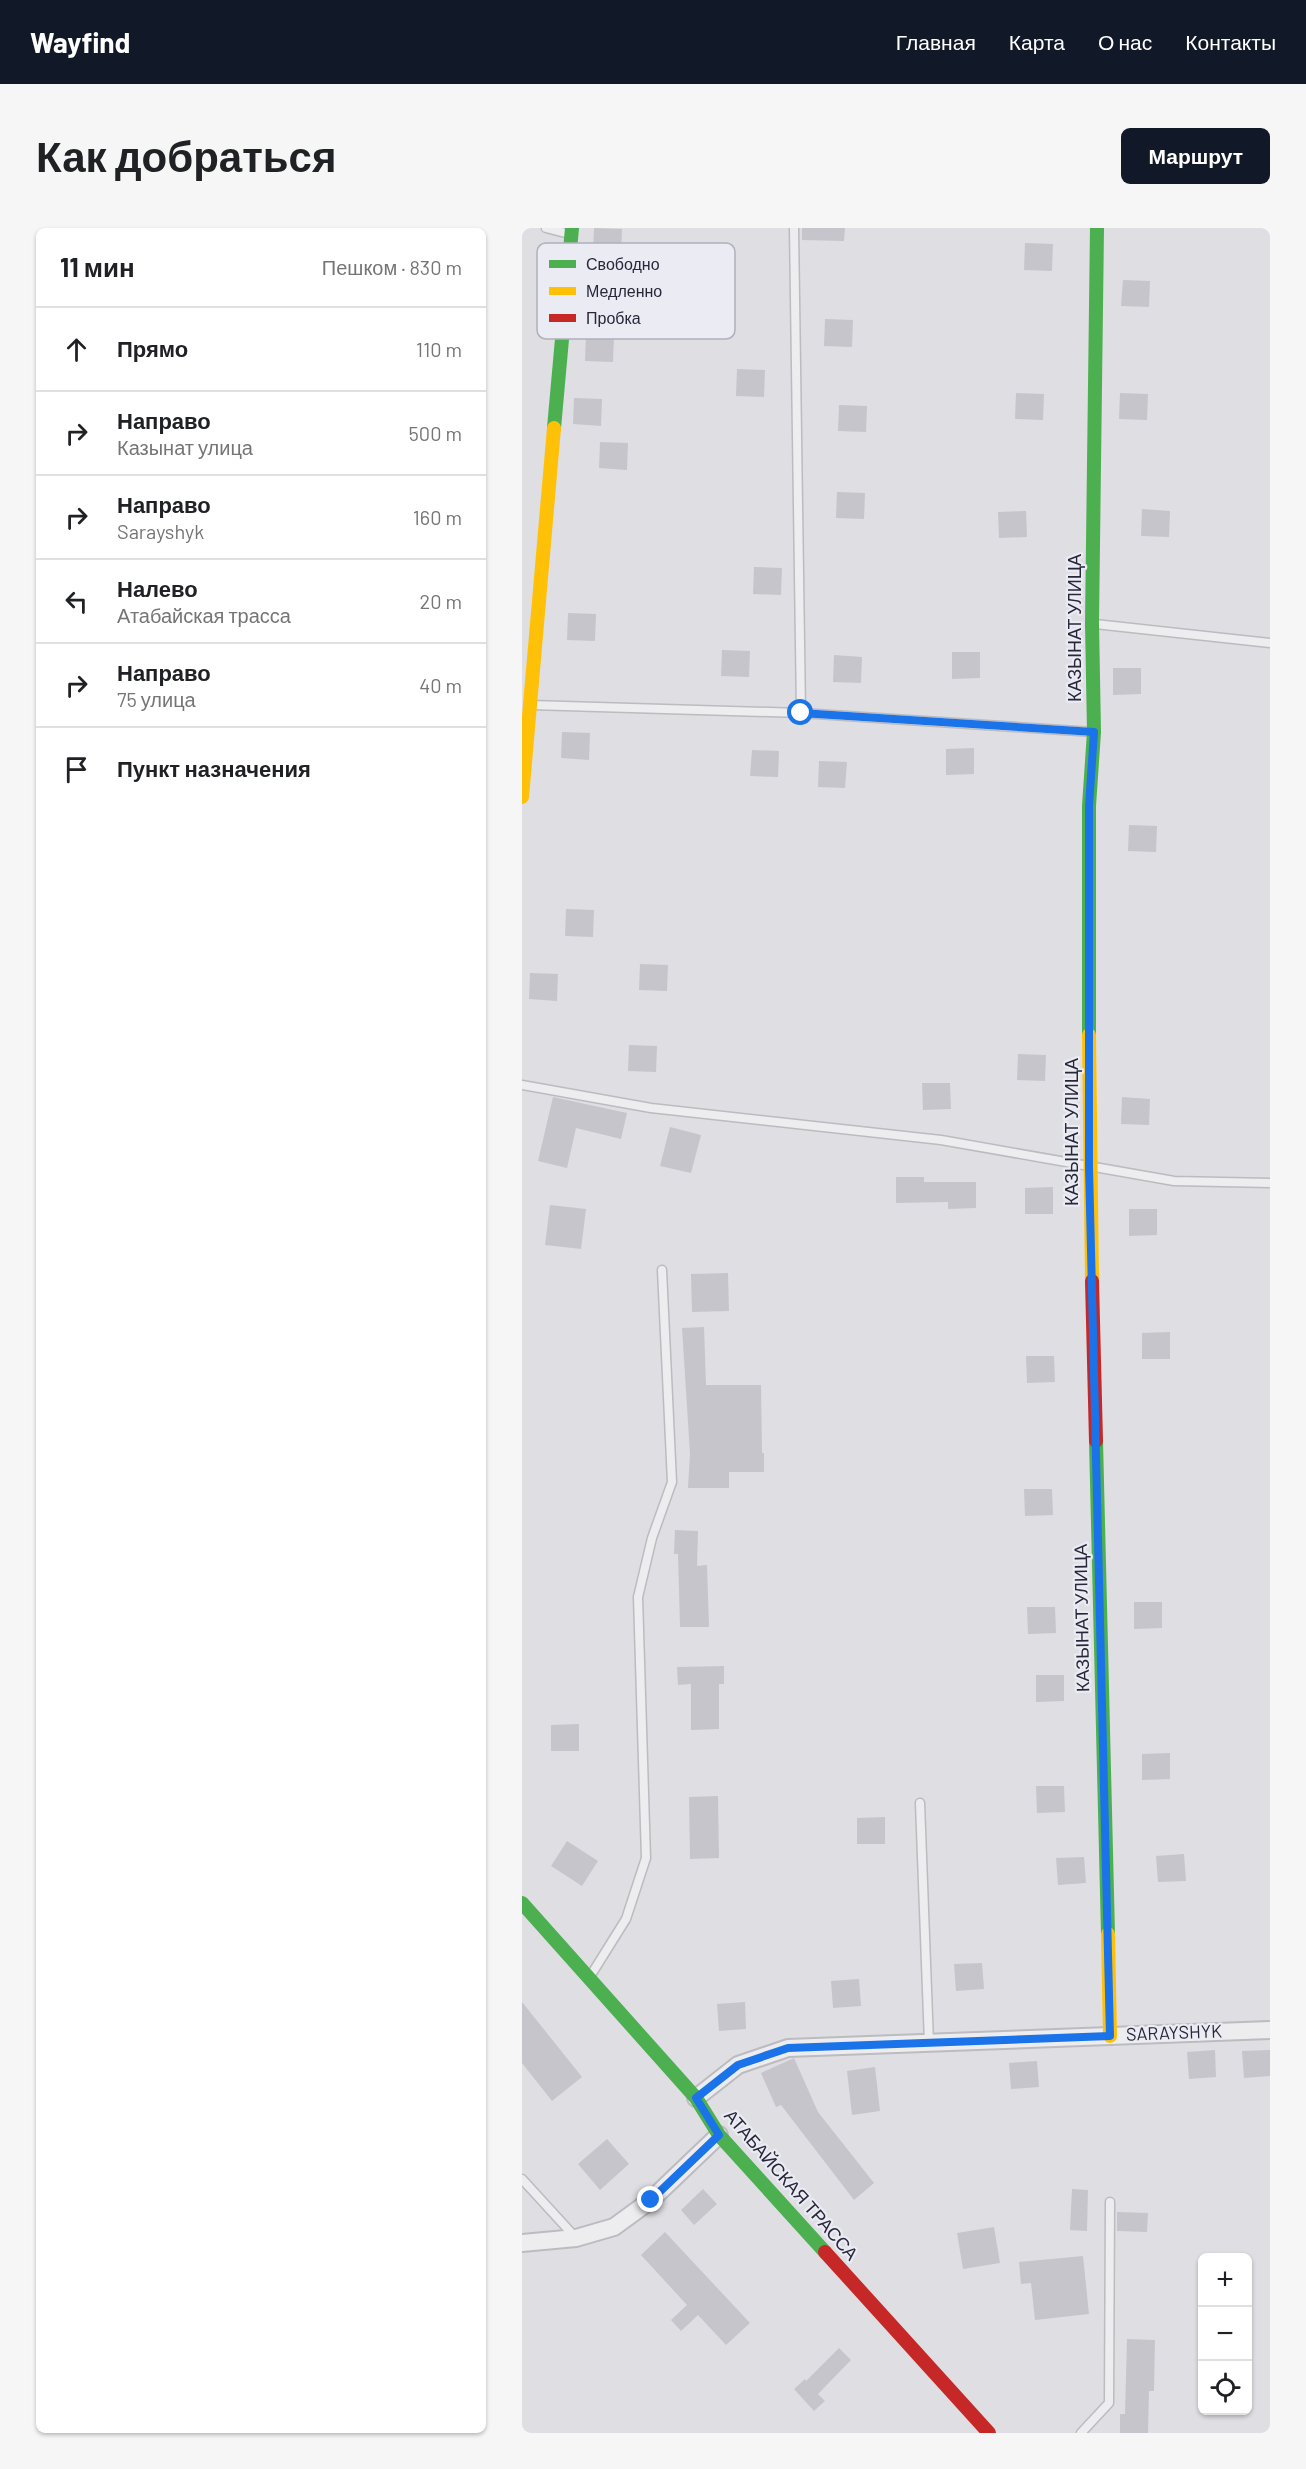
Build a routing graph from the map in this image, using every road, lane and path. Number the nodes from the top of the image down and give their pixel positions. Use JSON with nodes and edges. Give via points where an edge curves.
{"nodes":[{"id":1,"x":546,"y":228,"type":"edge"},
{"id":2,"x":794,"y":228,"type":"edge"},
{"id":3,"x":1097,"y":228,"type":"edge"},
{"id":4,"x":572,"y":231,"type":"edge"},
{"id":5,"x":563,"y":339,"type":"edge"},
{"id":6,"x":1092,"y":623,"type":"junction"},
{"id":7,"x":1270,"y":643,"type":"edge"},
{"id":8,"x":531,"y":705,"type":"junction"},
{"id":9,"x":801,"y":713,"type":"junction"},
{"id":10,"x":1094,"y":732,"type":"junction"},
{"id":11,"x":522,"y":797,"type":"edge"},
{"id":12,"x":522,"y":1084,"type":"edge"},
{"id":13,"x":1089,"y":1167,"type":"junction"},
{"id":14,"x":1270,"y":1183,"type":"edge"},
{"id":15,"x":662,"y":1270,"type":"dead end"},
{"id":16,"x":920,"y":1803,"type":"dead end"},
{"id":17,"x":522,"y":1903,"type":"edge"},
{"id":18,"x":589,"y":1978,"type":"junction"},
{"id":19,"x":1270,"y":2030,"type":"edge"},
{"id":20,"x":1110,"y":2036,"type":"junction"},
{"id":21,"x":929,"y":2044,"type":"junction"},
{"id":22,"x":696,"y":2098,"type":"junction"},
{"id":23,"x":719,"y":2135,"type":"junction"},
{"id":24,"x":522,"y":2179,"type":"edge"},
{"id":25,"x":1110,"y":2202,"type":"dead end"},
{"id":26,"x":576,"y":2238,"type":"junction"},
{"id":27,"x":522,"y":2243,"type":"edge"},
{"id":28,"x":989,"y":2433,"type":"edge"},
{"id":29,"x":1081,"y":2433,"type":"edge"}],
"edges":[{"from":1,"to":4,"type":"lane"},
{"from":2,"to":9,"type":"lane"},
{"from":3,"to":6,"type":"street","name":"КАЗЫНАТ УЛИЦА"},
{"from":5,"to":8,"type":"street"},
{"from":6,"to":7,"type":"lane"},
{"from":6,"to":10,"type":"street","name":"КАЗЫНАТ УЛИЦА"},
{"from":8,"to":9,"type":"lane"},
{"from":8,"to":11,"type":"street"},
{"from":9,"to":10,"type":"lane"},
{"from":10,"to":13,"type":"street","name":"КАЗЫНАТ УЛИЦА","via":[[1089,806]]},
{"from":12,"to":13,"type":"lane","via":[[651,1108],[941,1140]]},
{"from":13,"to":14,"type":"lane","via":[[1174,1181]]},
{"from":13,"to":20,"type":"street","name":"КАЗЫНАТ УЛИЦА"},
{"from":15,"to":18,"type":"lane","via":[[672,1482],[652,1538],[638,1597],[646,1858],[626,1918]]},
{"from":16,"to":21,"type":"lane"},
{"from":17,"to":18,"type":"street","name":"АТАБАЙСКАЯ ТРАССА"},
{"from":18,"to":22,"type":"street","name":"АТАБАЙСКАЯ ТРАССА"},
{"from":19,"to":20,"type":"street","name":"SARAYSHYK"},
{"from":20,"to":21,"type":"street","name":"SARAYSHYK"},
{"from":21,"to":22,"type":"street","name":"SARAYSHYK","via":[[788,2048],[738,2065]]},
{"from":22,"to":23,"type":"street","name":"АТАБАЙСКАЯ ТРАССА"},
{"from":23,"to":26,"type":"street","via":[[651,2200],[614,2227]]},
{"from":23,"to":28,"type":"street","name":"АТАБАЙСКАЯ ТРАССА"},
{"from":24,"to":26,"type":"lane"},
{"from":25,"to":29,"type":"lane","via":[[1109,2403]]},
{"from":26,"to":27,"type":"street"}]}
